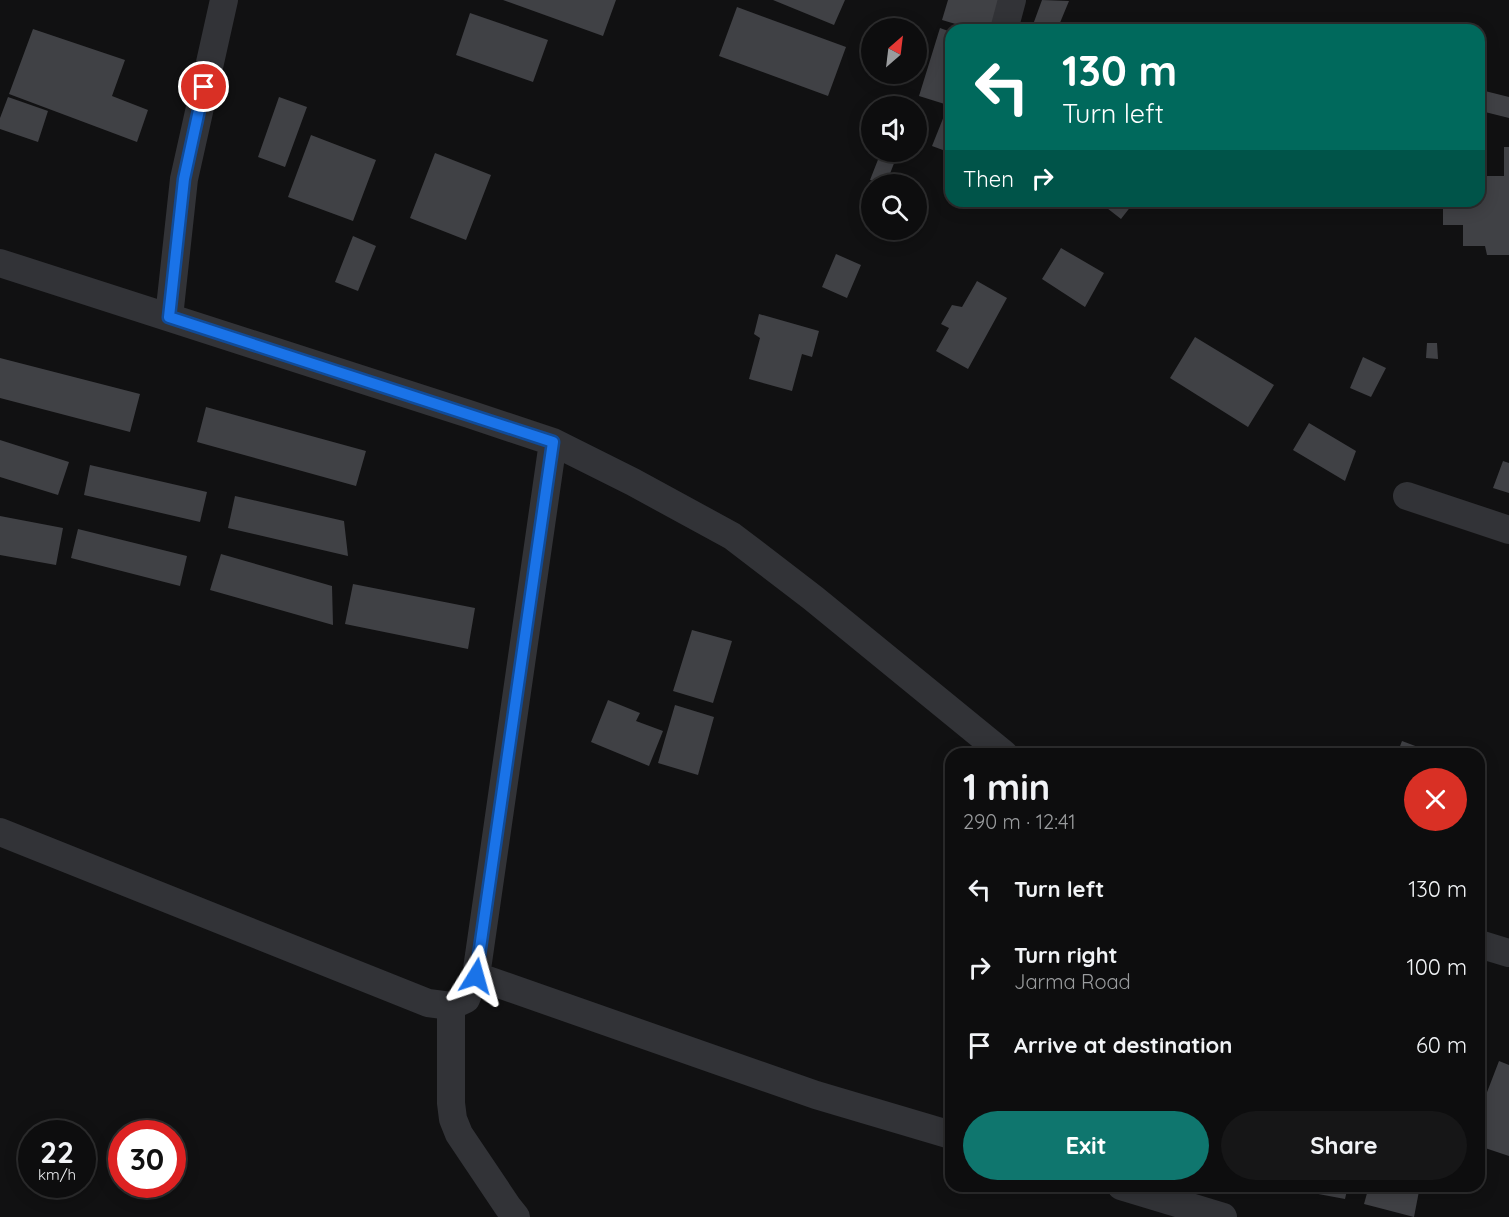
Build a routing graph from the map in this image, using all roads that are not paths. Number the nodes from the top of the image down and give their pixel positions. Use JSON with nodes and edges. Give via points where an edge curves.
{"nodes":[{"id":1,"x":224,"y":0,"type":"edge"},
{"id":2,"x":1012,"y":0,"type":"edge"},
{"id":3,"x":1006,"y":24,"type":"edge"},
{"id":4,"x":0,"y":263,"type":"edge"},
{"id":5,"x":169,"y":317,"type":"junction"},
{"id":6,"x":553,"y":442,"type":"junction"},
{"id":7,"x":1407,"y":496,"type":"dead end"},
{"id":8,"x":1509,"y":530,"type":"edge"},
{"id":9,"x":997,"y":748,"type":"edge"},
{"id":10,"x":0,"y":832,"type":"edge"},
{"id":11,"x":1485,"y":946,"type":"edge"},
{"id":12,"x":1509,"y":953,"type":"edge"},
{"id":13,"x":476,"y":976,"type":"junction"},
{"id":14,"x":451,"y":1006,"type":"junction"},
{"id":15,"x":945,"y":1133,"type":"edge"},
{"id":16,"x":1141,"y":1192,"type":"edge"},
{"id":17,"x":516,"y":1217,"type":"edge"},
{"id":18,"x":1223,"y":1217,"type":"edge"}],
"edges":[{"from":1,"to":5,"type":"street","via":[[184,179]]},
{"from":2,"to":3,"type":"street"},
{"from":4,"to":5,"type":"street"},
{"from":5,"to":6,"type":"street"},
{"from":6,"to":9,"type":"street","via":[[732,536]]},
{"from":6,"to":13,"type":"street"},
{"from":7,"to":8,"type":"street"},
{"from":10,"to":14,"type":"street","via":[[428,1003]]},
{"from":11,"to":12,"type":"street"},
{"from":13,"to":14,"type":"street","via":[[466,999]]},
{"from":13,"to":15,"type":"street","via":[[816,1095]]},
{"from":14,"to":17,"type":"street","via":[[453,1119],[459,1134]]},
{"from":16,"to":18,"type":"street"}]}
